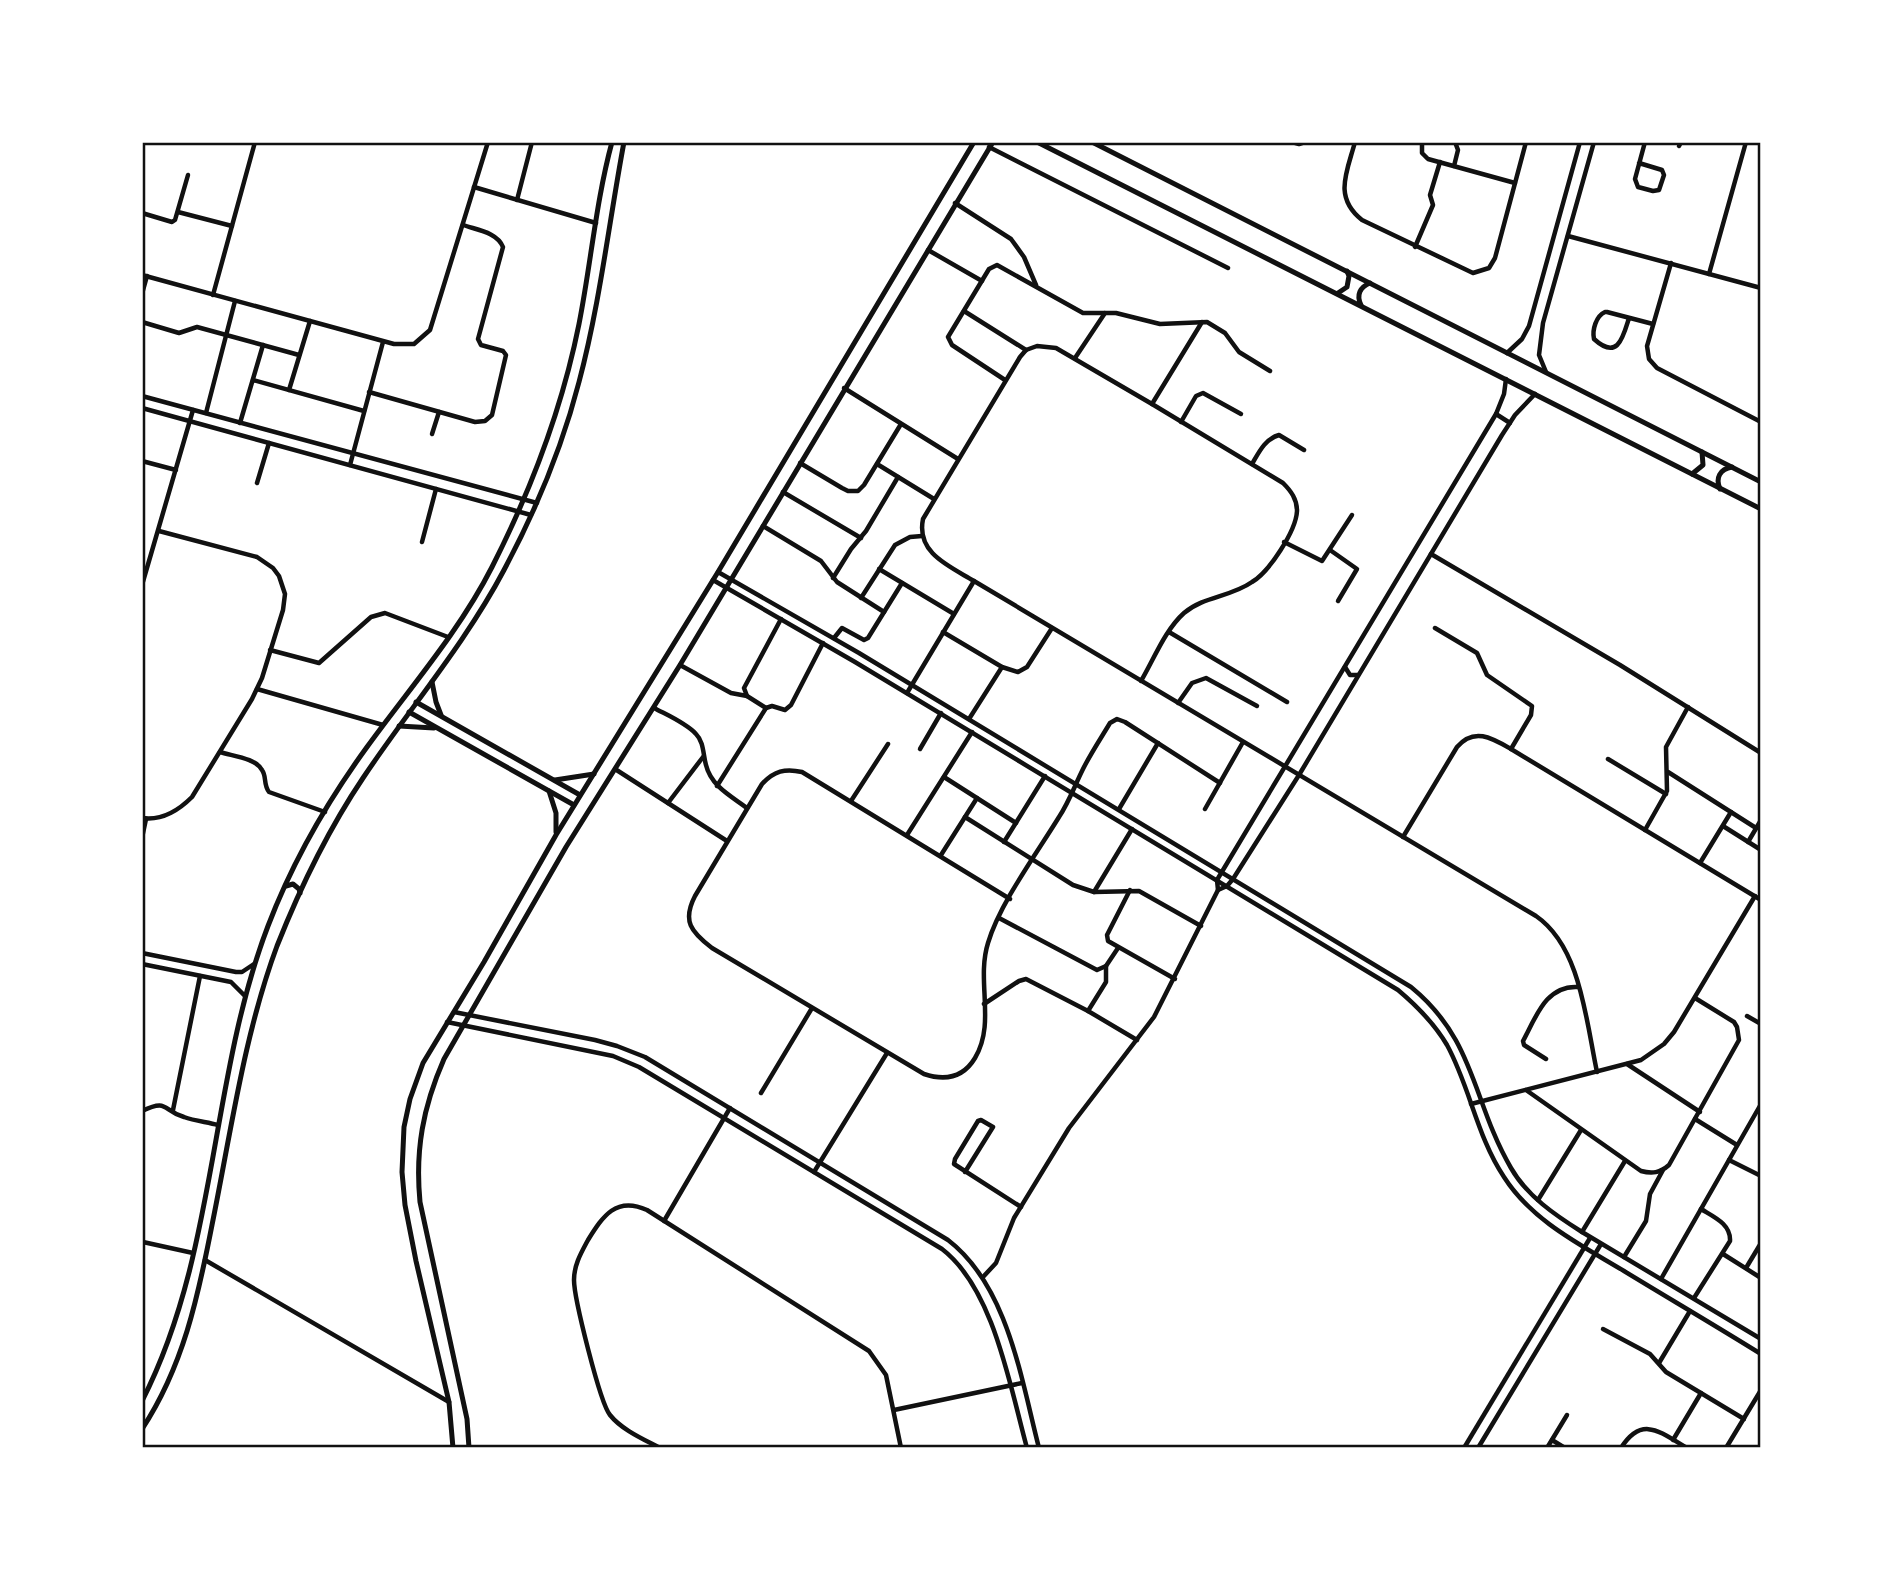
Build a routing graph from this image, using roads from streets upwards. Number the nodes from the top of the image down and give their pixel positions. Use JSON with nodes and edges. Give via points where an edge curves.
{"nodes":[{"id":1,"x":255,"y":142,"type":"edge"},
{"id":2,"x":488,"y":142,"type":"edge"},
{"id":3,"x":532,"y":142,"type":"edge"},
{"id":4,"x":612,"y":142,"type":"edge"},
{"id":5,"x":624,"y":142,"type":"edge"},
{"id":6,"x":975,"y":142,"type":"edge"},
{"id":7,"x":1037,"y":142,"type":"edge"},
{"id":8,"x":1092,"y":142,"type":"edge"},
{"id":9,"x":1292,"y":142,"type":"edge"},
{"id":10,"x":1305,"y":142,"type":"edge"},
{"id":11,"x":1355,"y":142,"type":"edge"},
{"id":12,"x":1422,"y":142,"type":"edge"},
{"id":13,"x":1455,"y":142,"type":"edge"},
{"id":14,"x":1526,"y":142,"type":"edge"},
{"id":15,"x":1580,"y":142,"type":"edge"},
{"id":16,"x":1594,"y":142,"type":"edge"},
{"id":17,"x":1645,"y":142,"type":"edge"},
{"id":18,"x":1746,"y":142,"type":"edge"},
{"id":19,"x":991,"y":145,"type":"edge"},
{"id":20,"x":1440,"y":162,"type":"junction"},
{"id":21,"x":1639,"y":163,"type":"junction"},
{"id":22,"x":1454,"y":166,"type":"junction"},
{"id":23,"x":1572,"y":173,"type":"junction"},
{"id":24,"x":188,"y":175,"type":"dead end"},
{"id":25,"x":1584,"y":177,"type":"junction"},
{"id":26,"x":1515,"y":183,"type":"junction"},
{"id":27,"x":474,"y":187,"type":"junction"},
{"id":28,"x":517,"y":200,"type":"junction"},
{"id":29,"x":955,"y":203,"type":"junction"},
{"id":30,"x":178,"y":212,"type":"junction"},
{"id":31,"x":142,"y":213,"type":"edge"},
{"id":32,"x":596,"y":223,"type":"junction"},
{"id":33,"x":462,"y":225,"type":"junction"},
{"id":34,"x":232,"y":226,"type":"junction"},
{"id":35,"x":1568,"y":236,"type":"junction"},
{"id":36,"x":1415,"y":247,"type":"junction"},
{"id":37,"x":928,"y":249,"type":"junction"},
{"id":38,"x":1671,"y":263,"type":"junction"},
{"id":39,"x":1228,"y":268,"type":"dead end"},
{"id":40,"x":1347,"y":271,"type":"junction"},
{"id":41,"x":1709,"y":274,"type":"junction"},
{"id":42,"x":144,"y":276,"type":"edge"},
{"id":43,"x":982,"y":281,"type":"junction"},
{"id":44,"x":1370,"y":283,"type":"junction"},
{"id":45,"x":1761,"y":288,"type":"edge"},
{"id":46,"x":1039,"y":289,"type":"junction"},
{"id":47,"x":142,"y":293,"type":"edge"},
{"id":48,"x":1338,"y":293,"type":"junction"},
{"id":49,"x":213,"y":295,"type":"junction"},
{"id":50,"x":235,"y":301,"type":"junction"},
{"id":51,"x":1362,"y":306,"type":"junction"},
{"id":52,"x":964,"y":311,"type":"junction"},
{"id":53,"x":1106,"y":312,"type":"junction"},
{"id":54,"x":1629,"y":318,"type":"junction"},
{"id":55,"x":310,"y":321,"type":"junction"},
{"id":56,"x":1202,"y":321,"type":"junction"},
{"id":57,"x":142,"y":322,"type":"edge"},
{"id":58,"x":1653,"y":324,"type":"junction"},
{"id":59,"x":226,"y":335,"type":"junction"},
{"id":60,"x":383,"y":342,"type":"junction"},
{"id":61,"x":263,"y":345,"type":"junction"},
{"id":62,"x":1026,"y":350,"type":"junction"},
{"id":63,"x":1507,"y":353,"type":"junction"},
{"id":64,"x":299,"y":355,"type":"junction"},
{"id":65,"x":1075,"y":358,"type":"junction"},
{"id":66,"x":1270,"y":371,"type":"dead end"},
{"id":67,"x":1547,"y":373,"type":"junction"},
{"id":68,"x":1506,"y":379,"type":"junction"},
{"id":69,"x":253,"y":380,"type":"junction"},
{"id":70,"x":1006,"y":380,"type":"junction"},
{"id":71,"x":844,"y":388,"type":"junction"},
{"id":72,"x":289,"y":390,"type":"junction"},
{"id":73,"x":369,"y":392,"type":"junction"},
{"id":74,"x":1535,"y":394,"type":"junction"},
{"id":75,"x":142,"y":396,"type":"edge"},
{"id":76,"x":1152,"y":404,"type":"junction"},
{"id":77,"x":142,"y":408,"type":"edge"},
{"id":78,"x":193,"y":410,"type":"junction"},
{"id":79,"x":364,"y":411,"type":"junction"},
{"id":80,"x":439,"y":412,"type":"junction"},
{"id":81,"x":206,"y":414,"type":"junction"},
{"id":82,"x":1241,"y":414,"type":"dead end"},
{"id":83,"x":1496,"y":414,"type":"junction"},
{"id":84,"x":189,"y":421,"type":"junction"},
{"id":85,"x":1181,"y":422,"type":"junction"},
{"id":86,"x":1761,"y":422,"type":"edge"},
{"id":87,"x":240,"y":423,"type":"junction"},
{"id":88,"x":1510,"y":423,"type":"junction"},
{"id":89,"x":901,"y":424,"type":"junction"},
{"id":90,"x":432,"y":434,"type":"dead end"},
{"id":91,"x":269,"y":443,"type":"junction"},
{"id":92,"x":1304,"y":450,"type":"dead end"},
{"id":93,"x":1701,"y":451,"type":"junction"},
{"id":94,"x":353,"y":454,"type":"junction"},
{"id":95,"x":958,"y":459,"type":"junction"},
{"id":96,"x":142,"y":461,"type":"edge"},
{"id":97,"x":800,"y":463,"type":"junction"},
{"id":98,"x":877,"y":464,"type":"junction"},
{"id":99,"x":1252,"y":464,"type":"junction"},
{"id":100,"x":350,"y":465,"type":"junction"},
{"id":101,"x":1732,"y":467,"type":"junction"},
{"id":102,"x":176,"y":470,"type":"junction"},
{"id":103,"x":1692,"y":474,"type":"junction"},
{"id":104,"x":898,"y":477,"type":"junction"},
{"id":105,"x":1761,"y":482,"type":"edge"},
{"id":106,"x":257,"y":483,"type":"dead end"},
{"id":107,"x":436,"y":489,"type":"junction"},
{"id":108,"x":1720,"y":489,"type":"junction"},
{"id":109,"x":782,"y":491,"type":"junction"},
{"id":110,"x":934,"y":499,"type":"junction"},
{"id":111,"x":523,"y":500,"type":"junction"},
{"id":112,"x":537,"y":503,"type":"junction"},
{"id":113,"x":1761,"y":509,"type":"edge"},
{"id":114,"x":518,"y":511,"type":"junction"},
{"id":115,"x":531,"y":515,"type":"junction"},
{"id":116,"x":1352,"y":515,"type":"dead end"},
{"id":117,"x":763,"y":525,"type":"junction"},
{"id":118,"x":159,"y":531,"type":"junction"},
{"id":119,"x":922,"y":536,"type":"junction"},
{"id":120,"x":861,"y":538,"type":"junction"},
{"id":121,"x":422,"y":542,"type":"dead end"},
{"id":122,"x":1284,"y":542,"type":"junction"},
{"id":123,"x":1330,"y":550,"type":"junction"},
{"id":124,"x":1432,"y":554,"type":"junction"},
{"id":125,"x":879,"y":569,"type":"junction"},
{"id":126,"x":718,"y":572,"type":"junction"},
{"id":127,"x":833,"y":578,"type":"junction"},
{"id":128,"x":713,"y":580,"type":"junction"},
{"id":129,"x":731,"y":580,"type":"junction"},
{"id":130,"x":974,"y":581,"type":"junction"},
{"id":131,"x":902,"y":583,"type":"junction"},
{"id":132,"x":142,"y":585,"type":"edge"},
{"id":133,"x":726,"y":588,"type":"junction"},
{"id":134,"x":861,"y":598,"type":"junction"},
{"id":135,"x":1338,"y":601,"type":"dead end"},
{"id":136,"x":884,"y":612,"type":"junction"},
{"id":137,"x":954,"y":614,"type":"junction"},
{"id":138,"x":781,"y":619,"type":"junction"},
{"id":139,"x":1052,"y":628,"type":"junction"},
{"id":140,"x":1435,"y":628,"type":"dead end"},
{"id":141,"x":943,"y":632,"type":"junction"},
{"id":142,"x":1169,"y":632,"type":"junction"},
{"id":143,"x":448,"y":637,"type":"junction"},
{"id":144,"x":834,"y":638,"type":"junction"},
{"id":145,"x":823,"y":643,"type":"junction"},
{"id":146,"x":271,"y":650,"type":"junction"},
{"id":147,"x":680,"y":665,"type":"junction"},
{"id":148,"x":1345,"y":666,"type":"junction"},
{"id":149,"x":1002,"y":667,"type":"junction"},
{"id":150,"x":1358,"y":675,"type":"junction"},
{"id":151,"x":431,"y":681,"type":"junction"},
{"id":152,"x":1141,"y":681,"type":"junction"},
{"id":153,"x":912,"y":685,"type":"junction"},
{"id":154,"x":257,"y":689,"type":"junction"},
{"id":155,"x":1332,"y":689,"type":"junction"},
{"id":156,"x":907,"y":693,"type":"junction"},
{"id":157,"x":1346,"y":693,"type":"junction"},
{"id":158,"x":747,"y":696,"type":"junction"},
{"id":159,"x":416,"y":702,"type":"junction"},
{"id":160,"x":1287,"y":702,"type":"dead end"},
{"id":161,"x":1178,"y":703,"type":"junction"},
{"id":162,"x":1256,"y":706,"type":"dead end"},
{"id":163,"x":1688,"y":707,"type":"junction"},
{"id":164,"x":654,"y":708,"type":"junction"},
{"id":165,"x":766,"y":708,"type":"junction"},
{"id":166,"x":409,"y":712,"type":"junction"},
{"id":167,"x":941,"y":713,"type":"junction"},
{"id":168,"x":441,"y":715,"type":"junction"},
{"id":169,"x":969,"y":719,"type":"junction"},
{"id":170,"x":383,"y":725,"type":"junction"},
{"id":171,"x":399,"y":726,"type":"junction"},
{"id":172,"x":438,"y":728,"type":"junction"},
{"id":173,"x":972,"y":732,"type":"junction"},
{"id":174,"x":1243,"y":742,"type":"junction"},
{"id":175,"x":1158,"y":743,"type":"junction"},
{"id":176,"x":888,"y":744,"type":"dead end"},
{"id":177,"x":920,"y":748,"type":"dead end"},
{"id":178,"x":1511,"y":749,"type":"junction"},
{"id":179,"x":220,"y":752,"type":"junction"},
{"id":180,"x":1761,"y":752,"type":"edge"},
{"id":181,"x":704,"y":756,"type":"junction"},
{"id":182,"x":1608,"y":759,"type":"dead end"},
{"id":183,"x":1286,"y":767,"type":"junction"},
{"id":184,"x":615,"y":769,"type":"junction"},
{"id":185,"x":1668,"y":771,"type":"junction"},
{"id":186,"x":594,"y":774,"type":"junction"},
{"id":187,"x":1299,"y":775,"type":"junction"},
{"id":188,"x":1045,"y":776,"type":"junction"},
{"id":189,"x":944,"y":777,"type":"junction"},
{"id":190,"x":554,"y":780,"type":"junction"},
{"id":191,"x":1076,"y":783,"type":"junction"},
{"id":192,"x":1220,"y":783,"type":"junction"},
{"id":193,"x":717,"y":786,"type":"junction"},
{"id":194,"x":549,"y":791,"type":"junction"},
{"id":195,"x":1072,"y":793,"type":"junction"},
{"id":196,"x":1666,"y":794,"type":"junction"},
{"id":197,"x":580,"y":795,"type":"junction"},
{"id":198,"x":977,"y":798,"type":"junction"},
{"id":199,"x":851,"y":801,"type":"junction"},
{"id":200,"x":668,"y":803,"type":"junction"},
{"id":201,"x":574,"y":805,"type":"junction"},
{"id":202,"x":747,"y":808,"type":"junction"},
{"id":203,"x":1119,"y":809,"type":"junction"},
{"id":204,"x":1205,"y":809,"type":"dead end"},
{"id":205,"x":325,"y":812,"type":"junction"},
{"id":206,"x":1731,"y":812,"type":"junction"},
{"id":207,"x":965,"y":817,"type":"junction"},
{"id":208,"x":144,"y":819,"type":"edge"},
{"id":209,"x":1761,"y":820,"type":"edge"},
{"id":210,"x":1016,"y":822,"type":"junction"},
{"id":211,"x":1723,"y":826,"type":"junction"},
{"id":212,"x":1756,"y":828,"type":"junction"},
{"id":213,"x":1132,"y":829,"type":"junction"},
{"id":214,"x":1645,"y":830,"type":"junction"},
{"id":215,"x":556,"y":835,"type":"junction"},
{"id":216,"x":907,"y":835,"type":"junction"},
{"id":217,"x":1403,"y":837,"type":"junction"},
{"id":218,"x":142,"y":838,"type":"edge"},
{"id":219,"x":727,"y":841,"type":"junction"},
{"id":220,"x":1004,"y":842,"type":"junction"},
{"id":221,"x":1748,"y":842,"type":"junction"},
{"id":222,"x":1761,"y":850,"type":"edge"},
{"id":223,"x":941,"y":855,"type":"junction"},
{"id":224,"x":1032,"y":861,"type":"junction"},
{"id":225,"x":1700,"y":863,"type":"junction"},
{"id":226,"x":302,"y":870,"type":"junction"},
{"id":227,"x":1222,"y":872,"type":"junction"},
{"id":228,"x":1233,"y":879,"type":"junction"},
{"id":229,"x":1217,"y":880,"type":"junction"},
{"id":230,"x":286,"y":886,"type":"junction"},
{"id":231,"x":1227,"y":886,"type":"junction"},
{"id":232,"x":1130,"y":890,"type":"junction"},
{"id":233,"x":1218,"y":890,"type":"junction"},
{"id":234,"x":1094,"y":892,"type":"junction"},
{"id":235,"x":300,"y":893,"type":"junction"},
{"id":236,"x":1755,"y":896,"type":"junction"},
{"id":237,"x":1010,"y":899,"type":"junction"},
{"id":238,"x":1761,"y":900,"type":"edge"},
{"id":239,"x":999,"y":918,"type":"junction"},
{"id":240,"x":1201,"y":926,"type":"junction"},
{"id":241,"x":1118,"y":948,"type":"junction"},
{"id":242,"x":142,"y":953,"type":"edge"},
{"id":243,"x":142,"y":964,"type":"edge"},
{"id":244,"x":254,"y":964,"type":"junction"},
{"id":245,"x":1107,"y":966,"type":"junction"},
{"id":246,"x":201,"y":976,"type":"junction"},
{"id":247,"x":1175,"y":979,"type":"junction"},
{"id":248,"x":1578,"y":987,"type":"junction"},
{"id":249,"x":245,"y":996,"type":"junction"},
{"id":250,"x":1695,"y":998,"type":"junction"},
{"id":251,"x":984,"y":1004,"type":"junction"},
{"id":252,"x":812,"y":1008,"type":"junction"},
{"id":253,"x":1088,"y":1011,"type":"junction"},
{"id":254,"x":452,"y":1012,"type":"junction"},
{"id":255,"x":469,"y":1016,"type":"junction"},
{"id":256,"x":1747,"y":1016,"type":"dead end"},
{"id":257,"x":446,"y":1022,"type":"junction"},
{"id":258,"x":1761,"y":1024,"type":"edge"},
{"id":259,"x":463,"y":1026,"type":"junction"},
{"id":260,"x":1137,"y":1040,"type":"junction"},
{"id":261,"x":887,"y":1053,"type":"junction"},
{"id":262,"x":1546,"y":1059,"type":"dead end"},
{"id":263,"x":1626,"y":1063,"type":"junction"},
{"id":264,"x":1597,"y":1072,"type":"junction"},
{"id":265,"x":226,"y":1088,"type":"junction"},
{"id":266,"x":240,"y":1090,"type":"junction"},
{"id":267,"x":1526,"y":1090,"type":"junction"},
{"id":268,"x":761,"y":1093,"type":"dead end"},
{"id":269,"x":1482,"y":1101,"type":"junction"},
{"id":270,"x":1471,"y":1104,"type":"junction"},
{"id":271,"x":1761,"y":1104,"type":"edge"},
{"id":272,"x":730,"y":1108,"type":"junction"},
{"id":273,"x":142,"y":1111,"type":"edge"},
{"id":274,"x":173,"y":1111,"type":"junction"},
{"id":275,"x":1700,"y":1112,"type":"junction"},
{"id":276,"x":724,"y":1118,"type":"junction"},
{"id":277,"x":1695,"y":1119,"type":"junction"},
{"id":278,"x":218,"y":1125,"type":"junction"},
{"id":279,"x":1581,"y":1130,"type":"junction"},
{"id":280,"x":1737,"y":1145,"type":"junction"},
{"id":281,"x":1729,"y":1160,"type":"junction"},
{"id":282,"x":1625,"y":1161,"type":"junction"},
{"id":283,"x":820,"y":1163,"type":"junction"},
{"id":284,"x":1663,"y":1170,"type":"junction"},
{"id":285,"x":814,"y":1172,"type":"junction"},
{"id":286,"x":965,"y":1172,"type":"junction"},
{"id":287,"x":1761,"y":1176,"type":"edge"},
{"id":288,"x":1538,"y":1200,"type":"junction"},
{"id":289,"x":1021,"y":1207,"type":"junction"},
{"id":290,"x":1701,"y":1209,"type":"junction"},
{"id":291,"x":664,"y":1221,"type":"junction"},
{"id":292,"x":1582,"y":1232,"type":"junction"},
{"id":293,"x":1590,"y":1238,"type":"junction"},
{"id":294,"x":143,"y":1242,"type":"edge"},
{"id":295,"x":1761,"y":1243,"type":"edge"},
{"id":296,"x":1601,"y":1244,"type":"junction"},
{"id":297,"x":1585,"y":1247,"type":"junction"},
{"id":298,"x":194,"y":1254,"type":"junction"},
{"id":299,"x":1595,"y":1254,"type":"junction"},
{"id":300,"x":1723,"y":1254,"type":"junction"},
{"id":301,"x":1624,"y":1257,"type":"junction"},
{"id":302,"x":205,"y":1260,"type":"junction"},
{"id":303,"x":1746,"y":1268,"type":"junction"},
{"id":304,"x":983,"y":1277,"type":"junction"},
{"id":305,"x":1761,"y":1278,"type":"edge"},
{"id":306,"x":1661,"y":1279,"type":"junction"},
{"id":307,"x":1694,"y":1299,"type":"junction"},
{"id":308,"x":1690,"y":1311,"type":"junction"},
{"id":309,"x":1603,"y":1329,"type":"dead end"},
{"id":310,"x":1761,"y":1339,"type":"edge"},
{"id":311,"x":165,"y":1353,"type":"junction"},
{"id":312,"x":1761,"y":1353,"type":"edge"},
{"id":313,"x":178,"y":1358,"type":"junction"},
{"id":314,"x":1659,"y":1363,"type":"junction"},
{"id":315,"x":1022,"y":1382,"type":"junction"},
{"id":316,"x":1009,"y":1385,"type":"junction"},
{"id":317,"x":1761,"y":1390,"type":"edge"},
{"id":318,"x":1701,"y":1393,"type":"junction"},
{"id":319,"x":142,"y":1401,"type":"edge"},
{"id":320,"x":449,"y":1402,"type":"junction"},
{"id":321,"x":894,"y":1410,"type":"junction"},
{"id":322,"x":1567,"y":1415,"type":"dead end"},
{"id":323,"x":1744,"y":1419,"type":"junction"},
{"id":324,"x":142,"y":1429,"type":"edge"},
{"id":325,"x":1552,"y":1440,"type":"junction"},
{"id":326,"x":1673,"y":1440,"type":"junction"},
{"id":327,"x":453,"y":1448,"type":"edge"},
{"id":328,"x":469,"y":1448,"type":"edge"},
{"id":329,"x":660,"y":1448,"type":"edge"},
{"id":330,"x":901,"y":1448,"type":"edge"},
{"id":331,"x":1027,"y":1448,"type":"edge"},
{"id":332,"x":1039,"y":1448,"type":"edge"},
{"id":333,"x":1464,"y":1448,"type":"edge"},
{"id":334,"x":1478,"y":1448,"type":"edge"},
{"id":335,"x":1547,"y":1448,"type":"edge"},
{"id":336,"x":1565,"y":1448,"type":"edge"},
{"id":337,"x":1621,"y":1448,"type":"edge"},
{"id":338,"x":1687,"y":1448,"type":"edge"},
{"id":339,"x":1726,"y":1448,"type":"edge"}],
"edges":[{"from":1,"to":34,"type":"street"},
{"from":2,"to":27,"type":"street"},
{"from":3,"to":28,"type":"street"},
{"from":4,"to":32,"type":"street"},
{"from":5,"to":112,"type":"street","via":[[579,385]]},
{"from":6,"to":126,"type":"street"},
{"from":7,"to":48,"type":"street"},
{"from":8,"to":40,"type":"street"},
{"from":9,"to":10,"type":"street"},
{"from":11,"to":36,"type":"street","via":[[1344,190],[1349,207],[1362,220]]},
{"from":12,"to":20,"type":"street","via":[[1425,157]]},
{"from":13,"to":22,"type":"street"},
{"from":14,"to":26,"type":"street"},
{"from":15,"to":23,"type":"street"},
{"from":16,"to":25,"type":"street"},
{"from":17,"to":21,"type":"street"},
{"from":18,"to":41,"type":"street"},
{"from":19,"to":29,"type":"street"},
{"from":19,"to":39,"type":"street"},
{"from":20,"to":22,"type":"street"},
{"from":20,"to":36,"type":"street","via":[[1430,195],[1433,205]]},
{"from":21,"to":21,"type":"street","via":[[1637,185],[1659,190],[1662,170]]},
{"from":22,"to":26,"type":"street"},
{"from":23,"to":25,"type":"street"},
{"from":23,"to":63,"type":"street","via":[[1529,326]]},
{"from":24,"to":30,"type":"street"},
{"from":25,"to":35,"type":"street"},
{"from":26,"to":36,"type":"street","via":[[1495,258],[1484,271],[1467,272]]},
{"from":27,"to":28,"type":"street"},
{"from":27,"to":33,"type":"street"},
{"from":28,"to":32,"type":"street"},
{"from":29,"to":37,"type":"street"},
{"from":29,"to":46,"type":"street","via":[[1018,246]]},
{"from":30,"to":31,"type":"street","via":[[172,222]]},
{"from":30,"to":34,"type":"street"},
{"from":32,"to":111,"type":"street","via":[[565,380],[548,441]]},
{"from":33,"to":60,"type":"street","via":[[430,330],[414,344]]},
{"from":33,"to":80,"type":"street","via":[[493,235],[503,247],[478,339],[481,345],[507,356],[489,419],[480,423]]},
{"from":34,"to":49,"type":"street"},
{"from":35,"to":38,"type":"street"},
{"from":35,"to":67,"type":"street","via":[[1541,336],[1539,355]]},
{"from":37,"to":43,"type":"street"},
{"from":37,"to":71,"type":"street"},
{"from":38,"to":41,"type":"street"},
{"from":38,"to":58,"type":"street"},
{"from":40,"to":44,"type":"street"},
{"from":40,"to":48,"type":"street","via":[[1347,287]]},
{"from":41,"to":45,"type":"street"},
{"from":42,"to":47,"type":"street"},
{"from":42,"to":49,"type":"street"},
{"from":43,"to":46,"type":"street","via":[[991,267],[1000,265]]},
{"from":43,"to":52,"type":"street"},
{"from":44,"to":51,"type":"street","via":[[1360,290]]},
{"from":44,"to":63,"type":"street"},
{"from":46,"to":53,"type":"street","via":[[1075,310]]},
{"from":48,"to":51,"type":"street"},
{"from":49,"to":50,"type":"street"},
{"from":50,"to":55,"type":"street"},
{"from":50,"to":59,"type":"street"},
{"from":51,"to":68,"type":"street"},
{"from":52,"to":62,"type":"street"},
{"from":52,"to":70,"type":"street","via":[[949,334],[950,343]]},
{"from":53,"to":56,"type":"street","via":[[1160,324]]},
{"from":53,"to":65,"type":"street"},
{"from":54,"to":54,"type":"street","via":[[1602,313],[1594,339],[1616,347]]},
{"from":54,"to":58,"type":"street"},
{"from":55,"to":60,"type":"street"},
{"from":55,"to":64,"type":"street"},
{"from":56,"to":66,"type":"street","via":[[1225,333],[1239,352]]},
{"from":56,"to":76,"type":"street"},
{"from":57,"to":59,"type":"street","via":[[179,333],[197,327]]},
{"from":58,"to":86,"type":"street","via":[[1647,351],[1654,366]]},
{"from":59,"to":61,"type":"street"},
{"from":59,"to":81,"type":"street"},
{"from":60,"to":73,"type":"street"},
{"from":61,"to":64,"type":"street"},
{"from":61,"to":69,"type":"street"},
{"from":62,"to":65,"type":"street","via":[[1046,346]]},
{"from":62,"to":70,"type":"street"},
{"from":63,"to":67,"type":"street"},
{"from":64,"to":72,"type":"street"},
{"from":65,"to":76,"type":"street"},
{"from":67,"to":93,"type":"street"},
{"from":68,"to":74,"type":"street"},
{"from":68,"to":83,"type":"street"},
{"from":69,"to":72,"type":"street"},
{"from":69,"to":87,"type":"street"},
{"from":70,"to":95,"type":"street"},
{"from":71,"to":89,"type":"street"},
{"from":71,"to":97,"type":"street"},
{"from":72,"to":79,"type":"street"},
{"from":73,"to":79,"type":"street"},
{"from":73,"to":80,"type":"street"},
{"from":74,"to":88,"type":"street"},
{"from":74,"to":103,"type":"street"},
{"from":75,"to":78,"type":"street"},
{"from":76,"to":85,"type":"street"},
{"from":77,"to":84,"type":"street"},
{"from":78,"to":81,"type":"street"},
{"from":78,"to":84,"type":"street"},
{"from":79,"to":94,"type":"street"},
{"from":80,"to":90,"type":"street"},
{"from":81,"to":87,"type":"street"},
{"from":82,"to":85,"type":"street","via":[[1203,393],[1196,396]]},
{"from":83,"to":88,"type":"street"},
{"from":83,"to":148,"type":"street"},
{"from":84,"to":91,"type":"street"},
{"from":84,"to":102,"type":"street"},
{"from":85,"to":99,"type":"street"},
{"from":87,"to":94,"type":"street"},
{"from":88,"to":124,"type":"street"},
{"from":89,"to":95,"type":"street"},
{"from":89,"to":98,"type":"street"},
{"from":91,"to":100,"type":"street"},
{"from":91,"to":106,"type":"street"},
{"from":92,"to":99,"type":"street","via":[[1279,435],[1266,442]]},
{"from":93,"to":101,"type":"street"},
{"from":93,"to":103,"type":"street","via":[[1703,465]]},
{"from":94,"to":100,"type":"street"},
{"from":94,"to":111,"type":"street"},
{"from":95,"to":110,"type":"street"},
{"from":96,"to":102,"type":"street"},
{"from":97,"to":98,"type":"street","via":[[853,492],[864,485]]},
{"from":97,"to":109,"type":"street"},
{"from":98,"to":104,"type":"street"},
{"from":99,"to":122,"type":"street","via":[[1283,484],[1296,502],[1296,517]]},
{"from":100,"to":107,"type":"street"},
{"from":101,"to":105,"type":"street"},
{"from":101,"to":108,"type":"street","via":[[1719,474]]},
{"from":102,"to":118,"type":"street"},
{"from":103,"to":108,"type":"street"},
{"from":104,"to":110,"type":"street"},
{"from":104,"to":120,"type":"street"},
{"from":107,"to":114,"type":"street"},
{"from":107,"to":121,"type":"street"},
{"from":108,"to":113,"type":"street"},
{"from":109,"to":117,"type":"street"},
{"from":109,"to":120,"type":"street"},
{"from":110,"to":119,"type":"street","via":[[923,519]]},
{"from":111,"to":112,"type":"street"},
{"from":111,"to":114,"type":"street"},
{"from":112,"to":115,"type":"street"},
{"from":114,"to":115,"type":"street"},
{"from":114,"to":143,"type":"street","via":[[482,586]]},
{"from":115,"to":151,"type":"street","via":[[487,600]]},
{"from":116,"to":123,"type":"street"},
{"from":117,"to":127,"type":"street","via":[[821,561]]},
{"from":117,"to":129,"type":"street"},
{"from":118,"to":132,"type":"street"},
{"from":118,"to":146,"type":"street","via":[[257,557],[273,568],[283,585],[285,603]]},
{"from":119,"to":125,"type":"street","via":[[901,541]]},
{"from":119,"to":130,"type":"street","via":[[930,553]]},
{"from":120,"to":127,"type":"street"},
{"from":122,"to":123,"type":"street","via":[[1319,562]]},
{"from":122,"to":142,"type":"street","via":[[1256,580],[1195,605]]},
{"from":123,"to":135,"type":"street","via":[[1357,569]]},
{"from":124,"to":150,"type":"street"},
{"from":124,"to":163,"type":"street"},
{"from":125,"to":131,"type":"street"},
{"from":125,"to":134,"type":"street"},
{"from":126,"to":128,"type":"street"},
{"from":126,"to":129,"type":"street"},
{"from":127,"to":134,"type":"street"},
{"from":128,"to":133,"type":"street"},
{"from":128,"to":186,"type":"street"},
{"from":129,"to":133,"type":"street"},
{"from":129,"to":144,"type":"street"},
{"from":130,"to":137,"type":"street"},
{"from":130,"to":139,"type":"street"},
{"from":131,"to":136,"type":"street"},
{"from":131,"to":137,"type":"street"},
{"from":133,"to":138,"type":"street"},
{"from":133,"to":147,"type":"street"},
{"from":134,"to":136,"type":"street"},
{"from":136,"to":144,"type":"street","via":[[867,639],[844,628]]},
{"from":137,"to":141,"type":"street"},
{"from":138,"to":145,"type":"street"},
{"from":138,"to":158,"type":"street","via":[[745,683]]},
{"from":139,"to":149,"type":"street","via":[[1027,667],[1018,672]]},
{"from":139,"to":152,"type":"street"},
{"from":140,"to":178,"type":"street","via":[[1474,651],[1487,675],[1531,706],[1531,715]]},
{"from":141,"to":149,"type":"street"},
{"from":141,"to":153,"type":"street"},
{"from":142,"to":152,"type":"street"},
{"from":142,"to":160,"type":"street"},
{"from":143,"to":146,"type":"street","via":[[380,613],[319,663]]},
{"from":143,"to":170,"type":"street"},
{"from":144,"to":153,"type":"street"},
{"from":145,"to":156,"type":"street"},
{"from":145,"to":165,"type":"street","via":[[788,709]]},
{"from":146,"to":154,"type":"street"},
{"from":147,"to":158,"type":"street","via":[[731,693]]},
{"from":147,"to":164,"type":"street"},
{"from":148,"to":150,"type":"street","via":[[1348,674]]},
{"from":148,"to":155,"type":"street"},
{"from":149,"to":169,"type":"street"},
{"from":150,"to":157,"type":"street"},
{"from":151,"to":159,"type":"street"},
{"from":151,"to":168,"type":"street"},
{"from":152,"to":161,"type":"street"},
{"from":153,"to":156,"type":"street"},
{"from":153,"to":169,"type":"street"},
{"from":154,"to":170,"type":"street"},
{"from":154,"to":179,"type":"street"},
{"from":155,"to":157,"type":"street","via":[[1340,686]]},
{"from":155,"to":183,"type":"street"},
{"from":156,"to":167,"type":"street"},
{"from":157,"to":187,"type":"street"},
{"from":158,"to":165,"type":"street"},
{"from":159,"to":166,"type":"street"},
{"from":159,"to":168,"type":"street"},
{"from":161,"to":162,"type":"street","via":[[1192,683],[1206,678]]},
{"from":161,"to":174,"type":"street"},
{"from":163,"to":180,"type":"street"},
{"from":163,"to":185,"type":"street","via":[[1666,747]]},
{"from":164,"to":181,"type":"street","via":[[695,732]]},
{"from":164,"to":184,"type":"street"},
{"from":165,"to":193,"type":"street"},
{"from":166,"to":171,"type":"street"},
{"from":166,"to":172,"type":"street"},
{"from":167,"to":173,"type":"street"},
{"from":167,"to":177,"type":"street"},
{"from":168,"to":190,"type":"street"},
{"from":169,"to":191,"type":"street"},
{"from":170,"to":205,"type":"street"},
{"from":171,"to":172,"type":"street"},
{"from":171,"to":226,"type":"street"},
{"from":172,"to":194,"type":"street"},
{"from":173,"to":188,"type":"street"},
{"from":173,"to":189,"type":"street"},
{"from":174,"to":183,"type":"street"},
{"from":174,"to":192,"type":"street"},
{"from":175,"to":191,"type":"street","via":[[1115,720]]},
{"from":175,"to":192,"type":"street"},
{"from":175,"to":203,"type":"street"},
{"from":176,"to":199,"type":"street"},
{"from":178,"to":214,"type":"street"},
{"from":178,"to":217,"type":"street","via":[[1481,735],[1461,742]]},
{"from":179,"to":205,"type":"street","via":[[257,763],[269,792]]},
{"from":179,"to":208,"type":"street","via":[[184,804],[167,815]]},
{"from":181,"to":193,"type":"street"},
{"from":181,"to":200,"type":"street"},
{"from":182,"to":196,"type":"street"},
{"from":183,"to":187,"type":"street"},
{"from":183,"to":227,"type":"street"},
{"from":184,"to":200,"type":"street"},
{"from":184,"to":255,"type":"street"},
{"from":185,"to":196,"type":"street"},
{"from":185,"to":206,"type":"street"},
{"from":186,"to":190,"type":"street"},
{"from":186,"to":197,"type":"street"},
{"from":187,"to":217,"type":"street"},
{"from":187,"to":228,"type":"street"},
{"from":188,"to":195,"type":"street"},
{"from":188,"to":210,"type":"street"},
{"from":189,"to":198,"type":"street"},
{"from":189,"to":216,"type":"street"},
{"from":190,"to":197,"type":"street"},
{"from":191,"to":195,"type":"street"},
{"from":191,"to":203,"type":"street"},
{"from":192,"to":204,"type":"street"},
{"from":193,"to":202,"type":"street"},
{"from":194,"to":201,"type":"street"},
{"from":194,"to":215,"type":"street"},
{"from":195,"to":213,"type":"street"},
{"from":195,"to":224,"type":"street"},
{"from":196,"to":214,"type":"street"},
{"from":197,"to":201,"type":"street"},
{"from":198,"to":207,"type":"street"},
{"from":198,"to":210,"type":"street"},
{"from":199,"to":202,"type":"street","via":[[791,769],[769,776]]},
{"from":199,"to":216,"type":"street"},
{"from":200,"to":219,"type":"street"},
{"from":201,"to":215,"type":"street"},
{"from":202,"to":219,"type":"street"},
{"from":203,"to":227,"type":"street"},
{"from":205,"to":226,"type":"street"},
{"from":206,"to":211,"type":"street"},
{"from":206,"to":212,"type":"street"},
{"from":207,"to":220,"type":"street"},
{"from":207,"to":223,"type":"street"},
{"from":208,"to":218,"type":"street"},
{"from":209,"to":212,"type":"street"},
{"from":210,"to":220,"type":"street"},
{"from":211,"to":221,"type":"street"},
{"from":211,"to":225,"type":"street"},
{"from":212,"to":221,"type":"street"},
{"from":213,"to":229,"type":"street"},
{"from":213,"to":234,"type":"street"},
{"from":214,"to":225,"type":"street"},
{"from":215,"to":254,"type":"street"},
{"from":216,"to":223,"type":"street"},
{"from":217,"to":248,"type":"street","via":[[1550,927],[1568,953]]},
{"from":219,"to":252,"type":"street","via":[[691,905],[689,922],[694,933]]},
{"from":220,"to":224,"type":"street"},
{"from":221,"to":222,"type":"street"},
{"from":223,"to":237,"type":"street"},
{"from":224,"to":234,"type":"street"},
{"from":224,"to":237,"type":"street"},
{"from":225,"to":236,"type":"street"},
{"from":226,"to":230,"type":"street"},
{"from":226,"to":235,"type":"street"},
{"from":227,"to":228,"type":"street"},
{"from":227,"to":229,"type":"street"},
{"from":228,"to":231,"type":"street"},
{"from":228,"to":269,"type":"street","via":[[1423,998],[1455,1036]]},
{"from":229,"to":231,"type":"street"},
{"from":229,"to":233,"type":"street"},
{"from":230,"to":235,"type":"street","via":[[297,885]]},
{"from":230,"to":244,"type":"street"},
{"from":231,"to":233,"type":"street"},
{"from":231,"to":270,"type":"street","via":[[1412,1002],[1447,1046]]},
{"from":232,"to":234,"type":"street"},
{"from":232,"to":240,"type":"street","via":[[1148,895]]},
{"from":232,"to":241,"type":"street","via":[[1107,937]]},
{"from":233,"to":240,"type":"street"},
{"from":235,"to":266,"type":"street","via":[[259,999]]},
{"from":236,"to":238,"type":"street"},
{"from":236,"to":250,"type":"street"},
{"from":237,"to":239,"type":"street"},
{"from":239,"to":245,"type":"street","via":[[1094,969]]},
{"from":239,"to":251,"type":"street","via":[[984,958]]},
{"from":240,"to":247,"type":"street"},
{"from":241,"to":245,"type":"street"},
{"from":241,"to":247,"type":"street"},
{"from":242,"to":244,"type":"street","via":[[236,972]]},
{"from":243,"to":246,"type":"street"},
{"from":244,"to":249,"type":"street"},
{"from":245,"to":253,"type":"street","via":[[1106,982]]},
{"from":246,"to":249,"type":"street","via":[[231,982]]},
{"from":246,"to":274,"type":"street"},
{"from":247,"to":260,"type":"street"},
{"from":248,"to":262,"type":"street","via":[[1553,992],[1523,1041]]},
{"from":248,"to":264,"type":"street"},
{"from":249,"to":265,"type":"street"},
{"from":250,"to":263,"type":"street","via":[[1664,1044],[1641,1060]]},
{"from":250,"to":275,"type":"street","via":[[1734,1022],[1739,1033],[1738,1046]]},
{"from":251,"to":253,"type":"street","via":[[1026,979]]},
{"from":251,"to":261,"type":"street","via":[[980,1048],[958,1075],[936,1078]]},
{"from":252,"to":261,"type":"street"},
{"from":252,"to":268,"type":"street"},
{"from":253,"to":260,"type":"street"},
{"from":254,"to":255,"type":"street"},
{"from":254,"to":257,"type":"street"},
{"from":255,"to":259,"type":"street"},
{"from":255,"to":272,"type":"street","via":[[624,1048]]},
{"from":256,"to":258,"type":"street"},
{"from":257,"to":259,"type":"street"},
{"from":257,"to":320,"type":"street","via":[[410,1099],[402,1172],[416,1261]]},
{"from":259,"to":276,"type":"street","via":[[620,1059],[652,1073]]},
{"from":259,"to":328,"type":"street","via":[[426,1103],[417,1173]]},
{"from":260,"to":289,"type":"street","via":[[1085,1105]]},
{"from":261,"to":283,"type":"street"},
{"from":263,"to":264,"type":"street"},
{"from":263,"to":275,"type":"street"},
{"from":264,"to":267,"type":"street"},
{"from":265,"to":266,"type":"street"},
{"from":265,"to":278,"type":"street"},
{"from":266,"to":302,"type":"street"},
{"from":267,"to":269,"type":"street"},
{"from":267,"to":279,"type":"street"},
{"from":269,"to":270,"type":"street"},
{"from":269,"to":288,"type":"street","via":[[1512,1170]]},
{"from":270,"to":297,"type":"street","via":[[1493,1159],[1515,1193],[1541,1218]]},
{"from":271,"to":280,"type":"street"},
{"from":272,"to":276,"type":"street"},
{"from":272,"to":283,"type":"street"},
{"from":273,"to":274,"type":"street","via":[[159,1105]]},
{"from":274,"to":278,"type":"street"},
{"from":275,"to":277,"type":"street"},
{"from":276,"to":285,"type":"street"},
{"from":276,"to":291,"type":"street"},
{"from":277,"to":280,"type":"street"},
{"from":277,"to":284,"type":"street"},
{"from":278,"to":298,"type":"street"},
{"from":279,"to":282,"type":"street"},
{"from":279,"to":288,"type":"street"},
{"from":280,"to":281,"type":"street"},
{"from":281,"to":287,"type":"street"},
{"from":281,"to":290,"type":"street"},
{"from":282,"to":284,"type":"street","via":[[1648,1173]]},
{"from":282,"to":292,"type":"street"},
{"from":283,"to":285,"type":"street"},
{"from":283,"to":304,"type":"street","via":[[948,1240]]},
{"from":284,"to":301,"type":"street","via":[[1650,1194],[1646,1221]]},
{"from":285,"to":316,"type":"street","via":[[942,1249],[960,1265],[987,1312]]},
{"from":286,"to":286,"type":"street","via":[[993,1127],[981,1120],[955,1159]]},
{"from":286,"to":289,"type":"street"},
{"from":288,"to":292,"type":"street"},
{"from":289,"to":304,"type":"street","via":[[996,1263]]},
{"from":290,"to":300,"type":"street","via":[[1728,1229],[1730,1241]]},
{"from":290,"to":306,"type":"street"},
{"from":291,"to":321,"type":"street","via":[[869,1351],[886,1375]]},
{"from":291,"to":329,"type":"street","via":[[632,1205],[609,1212],[577,1261],[574,1283],[607,1410],[624,1427]]},
{"from":292,"to":293,"type":"street"},
{"from":293,"to":296,"type":"street"},
{"from":293,"to":297,"type":"street"},
{"from":294,"to":298,"type":"street"},
{"from":295,"to":303,"type":"street"},
{"from":296,"to":299,"type":"street"},
{"from":296,"to":301,"type":"street"},
{"from":297,"to":299,"type":"street"},
{"from":297,"to":333,"type":"street"},
{"from":298,"to":311,"type":"street"},
{"from":299,"to":308,"type":"street"},
{"from":299,"to":334,"type":"street"},
{"from":300,"to":303,"type":"street"},
{"from":300,"to":307,"type":"street"},
{"from":301,"to":306,"type":"street"},
{"from":302,"to":313,"type":"street"},
{"from":302,"to":320,"type":"street"},
{"from":303,"to":305,"type":"street"},
{"from":304,"to":315,"type":"street","via":[[1004,1322]]},
{"from":306,"to":307,"type":"street"},
{"from":307,"to":310,"type":"street"},
{"from":308,"to":312,"type":"street"},
{"from":308,"to":314,"type":"street"},
{"from":309,"to":314,"type":"street","via":[[1650,1353]]},
{"from":311,"to":313,"type":"street"},
{"from":311,"to":319,"type":"street"},
{"from":313,"to":324,"type":"street"},
{"from":314,"to":318,"type":"street"},
{"from":315,"to":316,"type":"street"},
{"from":315,"to":332,"type":"street"},
{"from":316,"to":321,"type":"street"},
{"from":316,"to":331,"type":"street"},
{"from":317,"to":323,"type":"street"},
{"from":318,"to":323,"type":"street"},
{"from":318,"to":326,"type":"street"},
{"from":320,"to":327,"type":"street"},
{"from":321,"to":330,"type":"street"},
{"from":322,"to":325,"type":"street"},
{"from":323,"to":339,"type":"street"},
{"from":325,"to":335,"type":"street"},
{"from":325,"to":336,"type":"street"},
{"from":326,"to":337,"type":"street","via":[[1642,1429],[1629,1435]]},
{"from":326,"to":338,"type":"street"}]}
